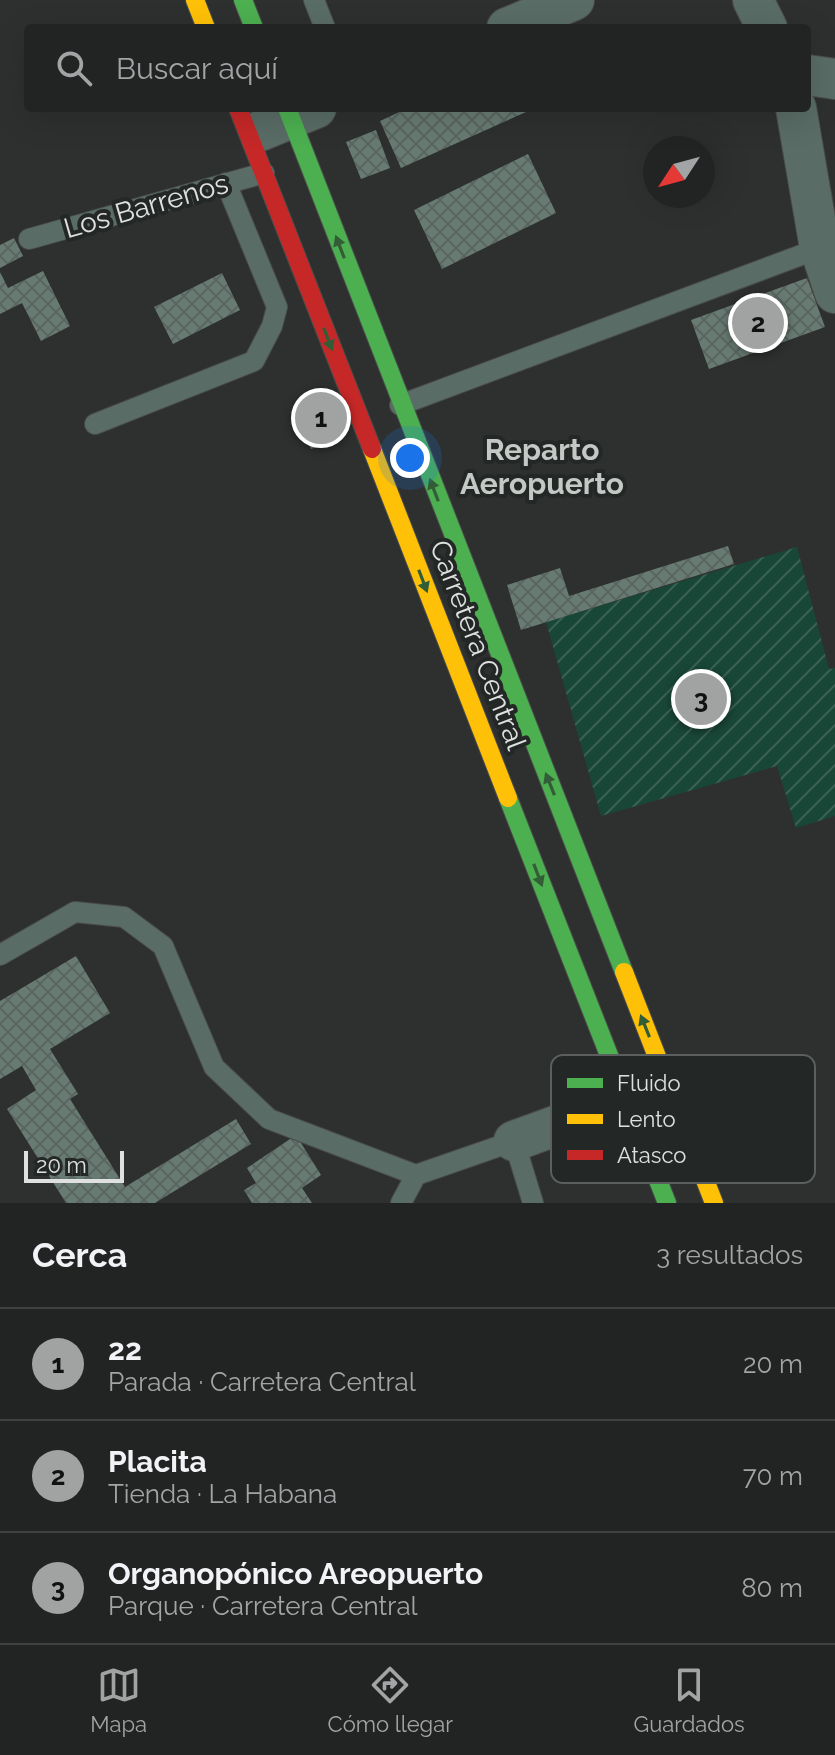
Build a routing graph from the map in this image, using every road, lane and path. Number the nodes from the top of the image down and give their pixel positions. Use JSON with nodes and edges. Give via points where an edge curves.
{"nodes":[{"id":1,"x":195,"y":0,"type":"edge"},
{"id":2,"x":243,"y":0,"type":"edge"},
{"id":3,"x":314,"y":0,"type":"edge"},
{"id":4,"x":574,"y":0,"type":"edge"},
{"id":5,"x":753,"y":0,"type":"edge"},
{"id":6,"x":526,"y":15,"type":"edge"},
{"id":7,"x":204,"y":24,"type":"edge"},
{"id":8,"x":252,"y":24,"type":"edge"},
{"id":9,"x":323,"y":24,"type":"edge"},
{"id":10,"x":765,"y":24,"type":"edge"},
{"id":11,"x":811,"y":76,"type":"edge"},
{"id":12,"x":835,"y":79,"type":"edge"},
{"id":13,"x":293,"y":112,"type":"edge"},
{"id":14,"x":298,"y":112,"type":"edge"},
{"id":15,"x":797,"y":112,"type":"edge"},
{"id":16,"x":243,"y":122,"type":"edge"},
{"id":17,"x":264,"y":173,"type":"junction"},
{"id":18,"x":226,"y":183,"type":"junction"},
{"id":19,"x":29,"y":239,"type":"dead end"},
{"id":20,"x":820,"y":248,"type":"junction"},
{"id":21,"x":835,"y":293,"type":"edge"},
{"id":22,"x":400,"y":405,"type":"junction"},
{"id":23,"x":95,"y":424,"type":"dead end"},
{"id":24,"x":0,"y":955,"type":"edge"},
{"id":25,"x":609,"y":1055,"type":"edge"},
{"id":26,"x":657,"y":1055,"type":"edge"},
{"id":27,"x":551,"y":1128,"type":"edge"},
{"id":28,"x":514,"y":1141,"type":"junction"},
{"id":29,"x":416,"y":1175,"type":"junction"},
{"id":30,"x":659,"y":1183,"type":"edge"},
{"id":31,"x":706,"y":1183,"type":"edge"},
{"id":32,"x":401,"y":1203,"type":"edge"},
{"id":33,"x":533,"y":1203,"type":"edge"},
{"id":34,"x":667,"y":1203,"type":"edge"},
{"id":35,"x":714,"y":1203,"type":"edge"}],
"edges":[{"from":1,"to":7,"type":"main road"},
{"from":2,"to":8,"type":"main road"},
{"from":3,"to":9,"type":"lane"},
{"from":4,"to":6,"type":"street"},
{"from":5,"to":10,"type":"street"},
{"from":11,"to":12,"type":"street"},
{"from":13,"to":16,"type":"street","name":"Los Barrenos"},
{"from":22,"to":14,"type":"main road","name":"Carretera Central","one_way":true},
{"from":15,"to":20,"type":"street"},
{"from":16,"to":17,"type":"main road","name":"Carretera Central"},
{"from":17,"to":18,"type":"lane","name":"Los Barrenos"},
{"from":17,"to":25,"type":"main road","name":"Carretera Central","one_way":true},
{"from":18,"to":19,"type":"lane","name":"Los Barrenos"},
{"from":18,"to":23,"type":"lane","via":[[277,307],[254,361]]},
{"from":20,"to":21,"type":"street"},
{"from":20,"to":22,"type":"lane"},
{"from":26,"to":22,"type":"main road","name":"Carretera Central","one_way":true},
{"from":24,"to":29,"type":"lane","via":[[75,912],[124,917],[163,946],[214,1067],[269,1119]]},
{"from":27,"to":28,"type":"street"},
{"from":28,"to":29,"type":"lane"},
{"from":28,"to":33,"type":"lane"},
{"from":29,"to":32,"type":"lane"},
{"from":30,"to":34,"type":"main road","name":"Carretera Central"},
{"from":31,"to":35,"type":"main road","name":"Carretera Central"}]}
